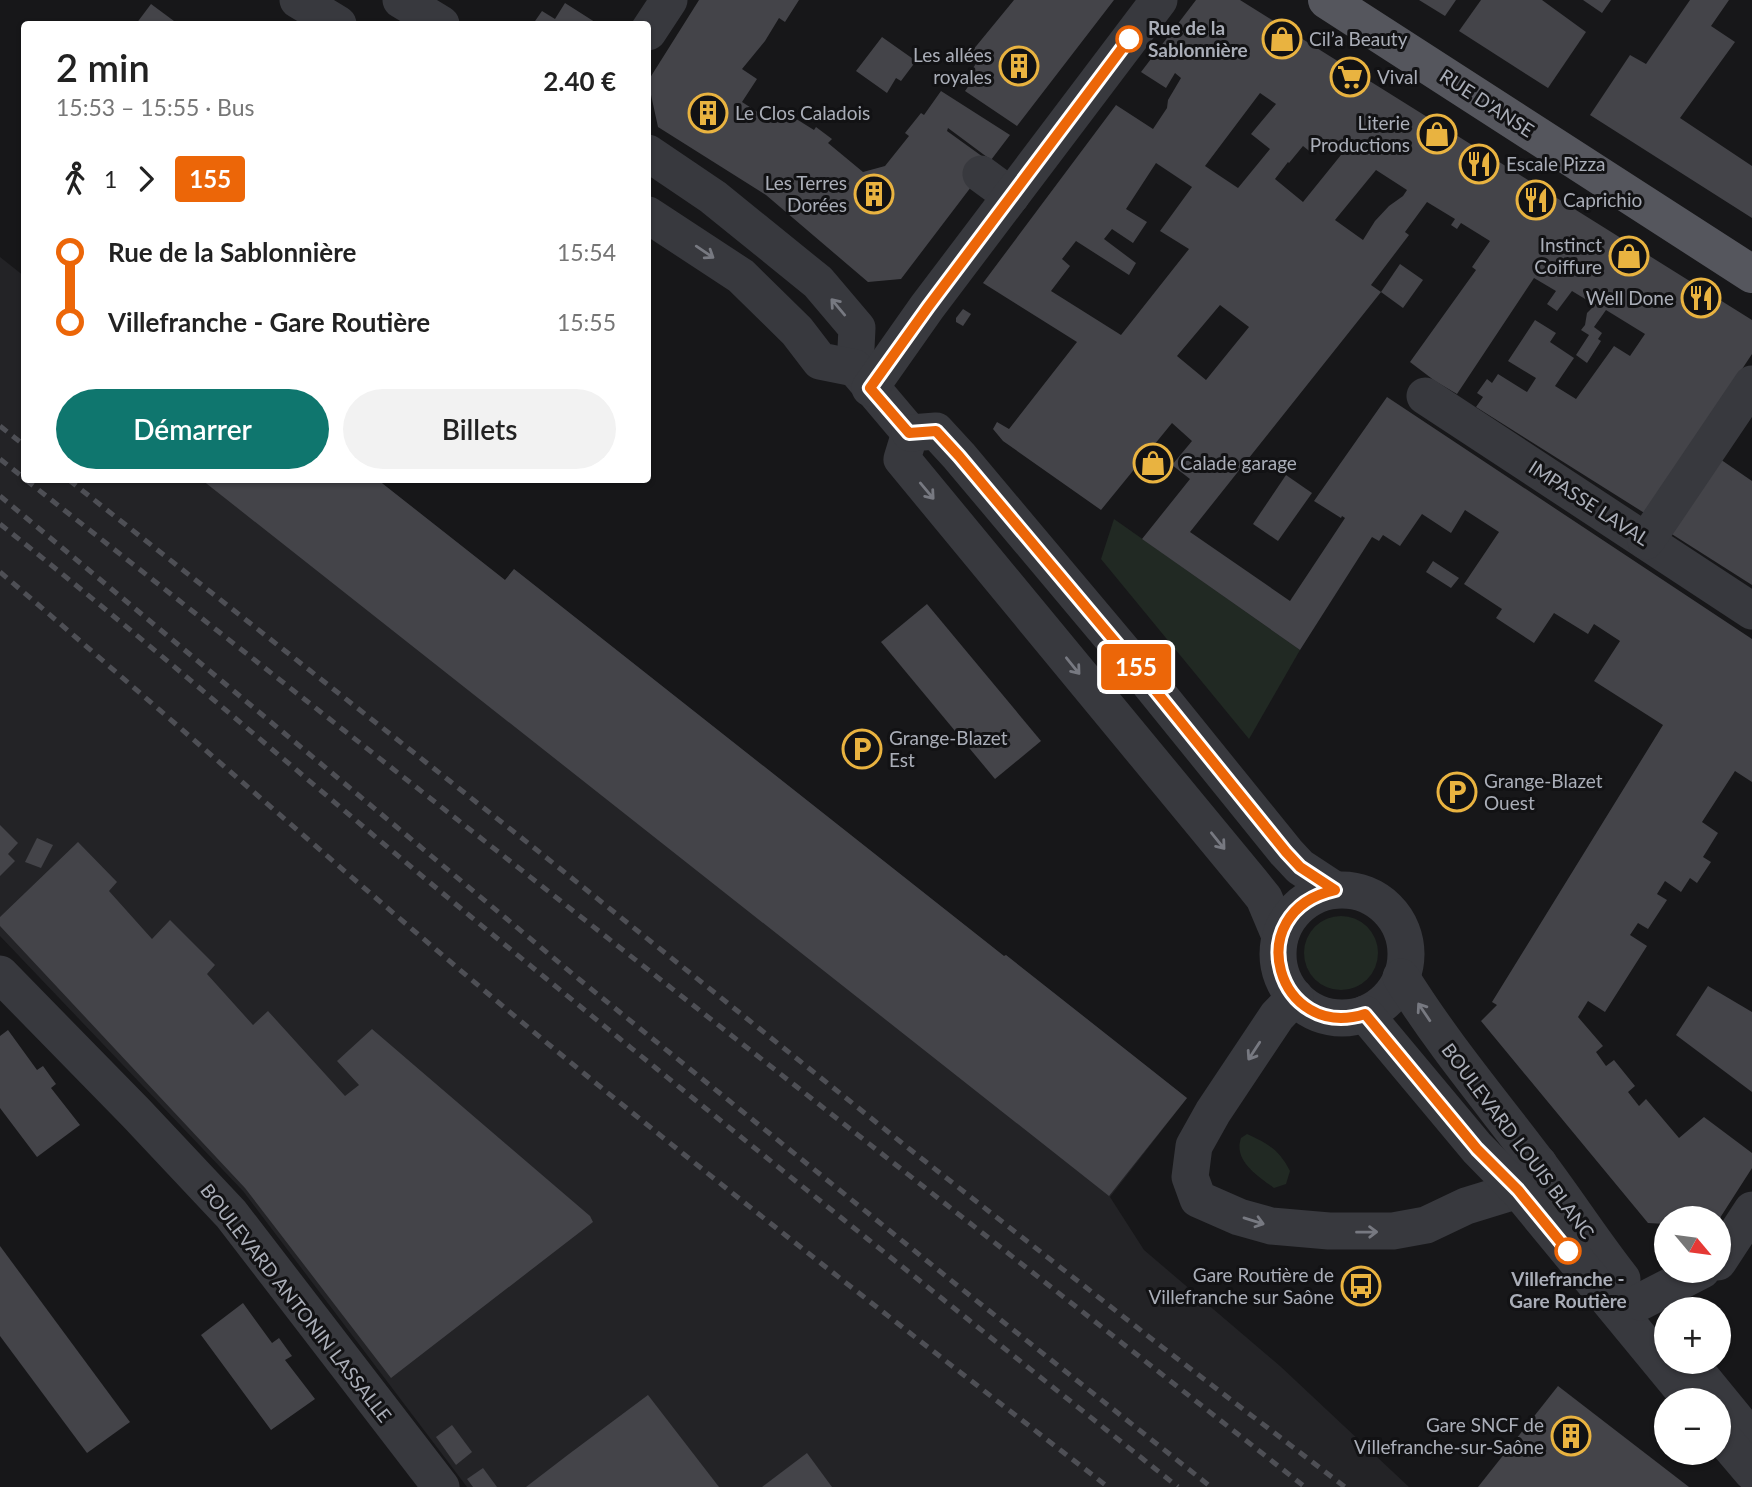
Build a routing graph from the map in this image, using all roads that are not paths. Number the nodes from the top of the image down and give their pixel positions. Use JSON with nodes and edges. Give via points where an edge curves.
{"nodes":[{"id":1,"x":298,"y":0,"type":"edge"},
{"id":2,"x":401,"y":0,"type":"edge"},
{"id":3,"x":669,"y":0,"type":"edge"},
{"id":4,"x":1159,"y":0,"type":"edge"},
{"id":5,"x":1327,"y":0,"type":"edge"},
{"id":6,"x":333,"y":21,"type":"edge"},
{"id":7,"x":436,"y":21,"type":"edge"},
{"id":8,"x":653,"y":44,"type":"edge"},
{"id":9,"x":651,"y":155,"type":"edge"},
{"id":10,"x":981,"y":173,"type":"dead end"},
{"id":11,"x":1011,"y":196,"type":"junction"},
{"id":12,"x":651,"y":217,"type":"edge"},
{"id":13,"x":1752,"y":274,"type":"edge"},
{"id":14,"x":863,"y":378,"type":"junction"},
{"id":15,"x":1752,"y":384,"type":"edge"},
{"id":16,"x":1425,"y":396,"type":"dead end"},
{"id":17,"x":909,"y":433,"type":"junction"},
{"id":18,"x":1646,"y":541,"type":"junction"},
{"id":19,"x":1752,"y":611,"type":"edge"},
{"id":20,"x":1335,"y":890,"type":"junction"},
{"id":21,"x":1280,"y":936,"type":"junction"},
{"id":22,"x":0,"y":974,"type":"edge"},
{"id":23,"x":1401,"y":977,"type":"junction"},
{"id":24,"x":1295,"y":997,"type":"junction"},
{"id":25,"x":1365,"y":1014,"type":"junction"},
{"id":26,"x":1528,"y":1177,"type":"junction"},
{"id":27,"x":1752,"y":1210,"type":"edge"},
{"id":28,"x":1731,"y":1242,"type":"edge"},
{"id":29,"x":1676,"y":1283,"type":"edge"},
{"id":30,"x":1640,"y":1301,"type":"junction"},
{"id":31,"x":1654,"y":1318,"type":"edge"},
{"id":32,"x":1699,"y":1374,"type":"edge"},
{"id":33,"x":1682,"y":1388,"type":"edge"},
{"id":34,"x":1752,"y":1439,"type":"edge"},
{"id":35,"x":1731,"y":1447,"type":"edge"},
{"id":36,"x":1752,"y":1472,"type":"edge"},
{"id":37,"x":441,"y":1487,"type":"edge"}],
"edges":[{"from":1,"to":6,"type":"street"},
{"from":2,"to":7,"type":"street"},
{"from":3,"to":8,"type":"street"},
{"from":4,"to":11,"type":"street"},
{"from":5,"to":13,"type":"main road","name":"RUE D'ANSE"},
{"from":14,"to":9,"type":"street","one_way":true,"via":[[856,328],[818,282],[712,197]]},
{"from":10,"to":11,"type":"street"},
{"from":11,"to":14,"type":"street"},
{"from":12,"to":14,"type":"street","one_way":true,"via":[[741,276],[797,331],[820,361]]},
{"from":14,"to":17,"type":"street"},
{"from":15,"to":18,"type":"street"},
{"from":16,"to":18,"type":"street","name":"IMPASSE LAVAL"},
{"from":17,"to":20,"type":"street","via":[[936,431],[1286,852]]},
{"from":17,"to":21,"type":"street","one_way":true,"via":[[902,459],[1264,898]]},
{"from":18,"to":19,"type":"street","name":"IMPASSE LAVAL"},
{"from":20,"to":21,"type":"street","via":[[1307,900]]},
{"from":20,"to":23,"type":"street","via":[[1371,896],[1395,916],[1406,946]]},
{"from":21,"to":24,"type":"street","via":[[1280,971]]},
{"from":22,"to":37,"type":"street","name":"BOULEVARD ANTONIN LASSALLE","via":[[230,1214]]},
{"from":23,"to":25,"type":"street","via":[[1387,999]]},
{"from":26,"to":23,"type":"street","name":"BOULEVARD LOUIS BLANC","one_way":true,"via":[[1460,1062]]},
{"from":24,"to":25,"type":"street","via":[[1309,1009],[1332,1017]]},
{"from":24,"to":26,"type":"street","one_way":true,"via":[[1277,1016],[1194,1146],[1190,1177],[1198,1199],[1271,1226],[1393,1231],[1426,1226]]},
{"from":25,"to":26,"type":"street","name":"BOULEVARD LOUIS BLANC","via":[[1477,1149]]},
{"from":26,"to":30,"type":"street","name":"BOULEVARD LOUIS BLANC","via":[[1595,1243]]},
{"from":26,"to":33,"type":"street","name":"BOULEVARD LOUIS BLANC"},
{"from":27,"to":28,"type":"street"},
{"from":29,"to":30,"type":"street"},
{"from":30,"to":31,"type":"street","name":"BOULEVARD LOUIS BLANC"},
{"from":32,"to":34,"type":"street"},
{"from":35,"to":36,"type":"street"}]}
